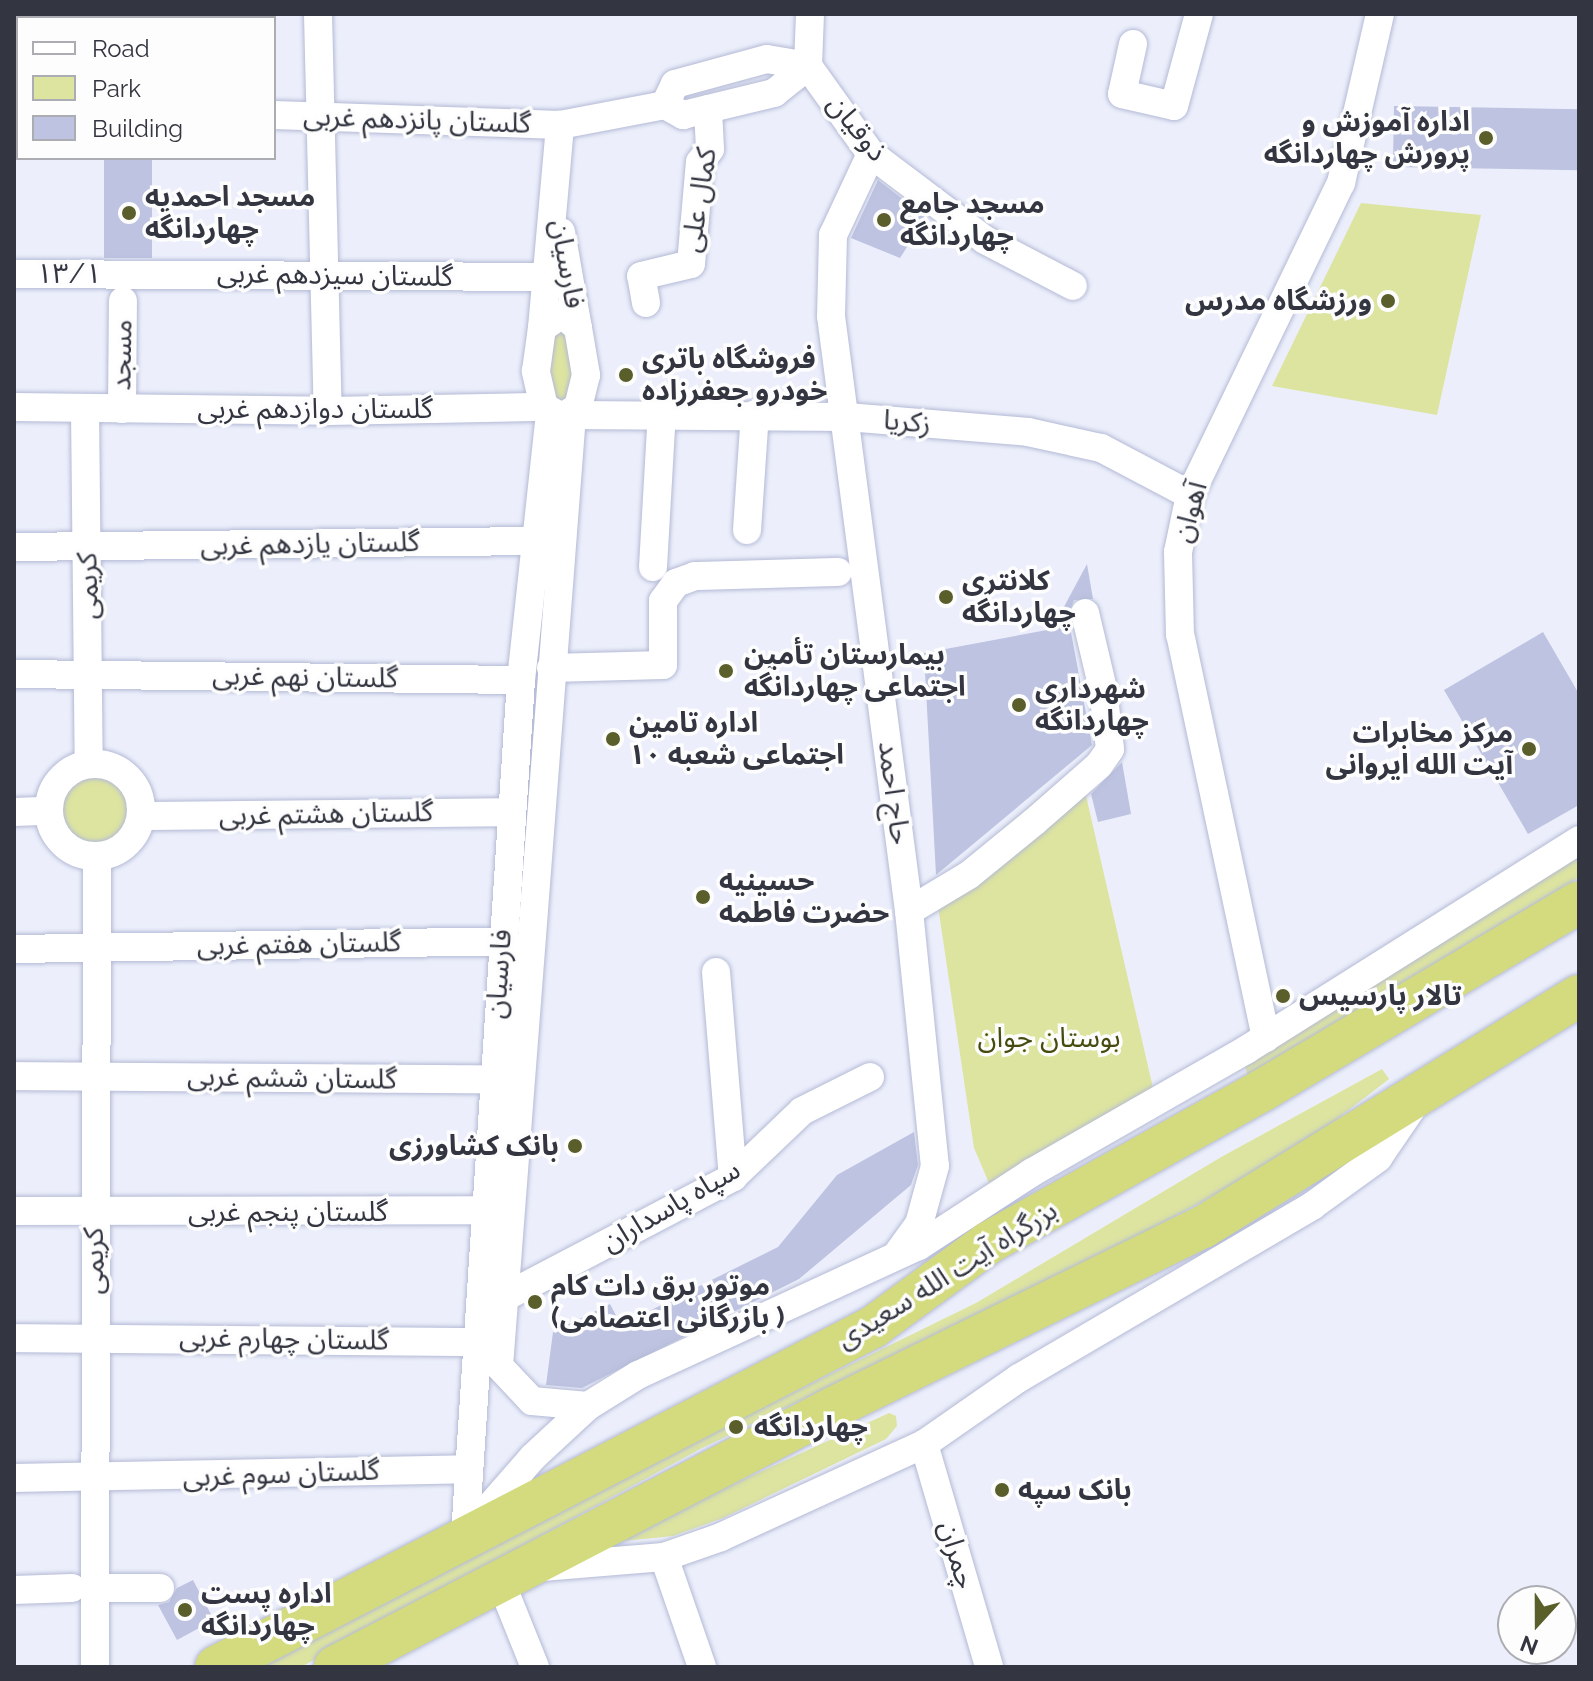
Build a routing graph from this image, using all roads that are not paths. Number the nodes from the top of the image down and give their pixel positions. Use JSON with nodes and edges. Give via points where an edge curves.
{"nodes":[{"id":1,"x":318,"y":14,"type":"edge"},
{"id":2,"x":810,"y":14,"type":"edge"},
{"id":3,"x":1199,"y":14,"type":"edge"},
{"id":4,"x":1380,"y":14,"type":"edge"},
{"id":5,"x":1133,"y":44,"type":"dead end"},
{"id":6,"x":808,"y":66,"type":"junction"},
{"id":7,"x":665,"y":105,"type":"junction"},
{"id":8,"x":708,"y":109,"type":"junction"},
{"id":9,"x":276,"y":115,"type":"edge"},
{"id":10,"x":321,"y":115,"type":"junction"},
{"id":11,"x":560,"y":125,"type":"junction"},
{"id":12,"x":871,"y":154,"type":"junction"},
{"id":13,"x":555,"y":200,"type":"junction"},
{"id":14,"x":14,"y":274,"type":"edge"},
{"id":15,"x":325,"y":275,"type":"junction"},
{"id":16,"x":547,"y":277,"type":"junction"},
{"id":17,"x":1073,"y":286,"type":"dead end"},
{"id":18,"x":123,"y":287,"type":"junction"},
{"id":19,"x":646,"y":303,"type":"dead end"},
{"id":20,"x":542,"y":328,"type":"junction"},
{"id":21,"x":578,"y":328,"type":"junction"},
{"id":22,"x":14,"y":407,"type":"edge"},
{"id":23,"x":562,"y":407,"type":"junction"},
{"id":24,"x":85,"y":408,"type":"junction"},
{"id":25,"x":122,"y":409,"type":"junction"},
{"id":26,"x":328,"y":411,"type":"junction"},
{"id":27,"x":662,"y":413,"type":"junction"},
{"id":28,"x":755,"y":414,"type":"junction"},
{"id":29,"x":847,"y":417,"type":"junction"},
{"id":30,"x":1190,"y":495,"type":"junction"},
{"id":31,"x":747,"y":530,"type":"dead end"},
{"id":32,"x":532,"y":541,"type":"junction"},
{"id":33,"x":14,"y":547,"type":"edge"},
{"id":34,"x":87,"y":548,"type":"junction"},
{"id":35,"x":653,"y":567,"type":"dead end"},
{"id":36,"x":838,"y":572,"type":"dead end"},
{"id":37,"x":1085,"y":613,"type":"dead end"},
{"id":38,"x":551,"y":668,"type":"junction"},
{"id":39,"x":89,"y":673,"type":"junction"},
{"id":40,"x":14,"y":674,"type":"edge"},
{"id":41,"x":521,"y":680,"type":"junction"},
{"id":42,"x":89,"y":764,"type":"junction"},
{"id":43,"x":49,"y":811,"type":"junction"},
{"id":44,"x":14,"y":812,"type":"edge"},
{"id":45,"x":511,"y":812,"type":"junction"},
{"id":46,"x":141,"y":816,"type":"junction"},
{"id":47,"x":1579,"y":840,"type":"edge"},
{"id":48,"x":97,"y":856,"type":"junction"},
{"id":49,"x":1579,"y":902,"type":"edge"},
{"id":50,"x":909,"y":911,"type":"junction"},
{"id":51,"x":502,"y":941,"type":"junction"},
{"id":52,"x":96,"y":947,"type":"junction"},
{"id":53,"x":14,"y":949,"type":"edge"},
{"id":54,"x":716,"y":972,"type":"dead end"},
{"id":55,"x":1579,"y":996,"type":"edge"},
{"id":56,"x":1266,"y":1038,"type":"junction"},
{"id":57,"x":14,"y":1076,"type":"edge"},
{"id":58,"x":93,"y":1076,"type":"junction"},
{"id":59,"x":870,"y":1077,"type":"dead end"},
{"id":60,"x":491,"y":1079,"type":"junction"},
{"id":61,"x":1419,"y":1097,"type":"junction"},
{"id":62,"x":733,"y":1177,"type":"junction"},
{"id":63,"x":483,"y":1210,"type":"junction"},
{"id":64,"x":14,"y":1211,"type":"edge"},
{"id":65,"x":94,"y":1214,"type":"junction"},
{"id":66,"x":988,"y":1243,"type":"junction"},
{"id":67,"x":907,"y":1251,"type":"junction"},
{"id":68,"x":503,"y":1298,"type":"junction"},
{"id":69,"x":94,"y":1336,"type":"junction"},
{"id":70,"x":14,"y":1338,"type":"edge"},
{"id":71,"x":482,"y":1357,"type":"junction"},
{"id":72,"x":588,"y":1406,"type":"junction"},
{"id":73,"x":924,"y":1444,"type":"junction"},
{"id":74,"x":467,"y":1469,"type":"junction"},
{"id":75,"x":14,"y":1478,"type":"edge"},
{"id":76,"x":95,"y":1480,"type":"junction"},
{"id":77,"x":465,"y":1535,"type":"junction"},
{"id":78,"x":664,"y":1557,"type":"junction"},
{"id":79,"x":511,"y":1574,"type":"junction"},
{"id":80,"x":84,"y":1588,"type":"junction"},
{"id":81,"x":160,"y":1588,"type":"dead end"},
{"id":82,"x":14,"y":1590,"type":"edge"},
{"id":83,"x":95,"y":1667,"type":"edge"},
{"id":84,"x":216,"y":1667,"type":"edge"},
{"id":85,"x":335,"y":1667,"type":"edge"},
{"id":86,"x":535,"y":1667,"type":"edge"},
{"id":87,"x":702,"y":1667,"type":"edge"},
{"id":88,"x":989,"y":1667,"type":"edge"}],
"edges":[{"from":1,"to":10,"type":"street"},
{"from":2,"to":6,"type":"street"},
{"from":3,"to":5,"type":"street","via":[[1174,106],[1122,94]]},
{"from":4,"to":30,"type":"street","name":"آهوان","via":[[1341,183]]},
{"from":6,"to":7,"type":"street","via":[[767,59],[675,84]]},
{"from":6,"to":8,"type":"street","via":[[774,93]]},
{"from":6,"to":12,"type":"street","name":"ذوقیان"},
{"from":7,"to":8,"type":"street","via":[[683,115]]},
{"from":7,"to":11,"type":"street"},
{"from":8,"to":19,"type":"street","name":"کمال علی","via":[[710,149],[700,162],[691,264],[641,276]]},
{"from":9,"to":10,"type":"street","name":"گلستان پانزدهم غربی"},
{"from":10,"to":11,"type":"street","name":"گلستان پانزدهم غربی"},
{"from":10,"to":15,"type":"street"},
{"from":11,"to":13,"type":"street","name":"فارسیان"},
{"from":12,"to":17,"type":"street","name":"ذوقیان","via":[[985,240]]},
{"from":12,"to":29,"type":"street","name":"حاج احمد","via":[[833,235],[831,316]]},
{"from":13,"to":16,"type":"street","name":"فارسیان"},
{"from":13,"to":21,"type":"street","name":"فارسیان"},
{"from":14,"to":18,"type":"street","name":"۱۳/۱"},
{"from":15,"to":16,"type":"street","name":"گلستان سیزدهم غربی"},
{"from":15,"to":18,"type":"street","name":"گلستان سیزدهم غربی"},
{"from":15,"to":26,"type":"street"},
{"from":16,"to":20,"type":"street","name":"فارسیان"},
{"from":18,"to":25,"type":"street","name":"مسجد"},
{"from":20,"to":21,"type":"street","via":[[562,314]]},
{"from":20,"to":23,"type":"street","name":"فارسیان","via":[[536,371]]},
{"from":21,"to":23,"type":"street","name":"فارسیان","via":[[585,355]]},
{"from":22,"to":24,"type":"street","name":"گلستان دوازدهم غربی"},
{"from":23,"to":26,"type":"street","name":"گلستان دوازدهم غربی"},
{"from":23,"to":27,"type":"street","name":"زکریا"},
{"from":23,"to":32,"type":"street","name":"فارسیان"},
{"from":23,"to":38,"type":"street","name":"فارسیان"},
{"from":24,"to":25,"type":"street","name":"گلستان دوازدهم غربی"},
{"from":24,"to":34,"type":"street","name":"کریمی"},
{"from":25,"to":26,"type":"street","name":"گلستان دوازدهم غربی"},
{"from":27,"to":28,"type":"street","name":"زکریا"},
{"from":27,"to":35,"type":"street"},
{"from":28,"to":29,"type":"street","name":"زکریا"},
{"from":28,"to":31,"type":"street"},
{"from":29,"to":30,"type":"street","name":"زکریا","via":[[1028,432],[1101,448]]},
{"from":29,"to":50,"type":"street","name":"حاج احمد"},
{"from":30,"to":56,"type":"street","name":"آهوان","via":[[1178,552],[1180,635]]},
{"from":32,"to":34,"type":"street","name":"گلستان یازدهم غربی"},
{"from":32,"to":41,"type":"street","name":"فارسیان"},
{"from":33,"to":34,"type":"street","name":"گلستان یازدهم غربی"},
{"from":34,"to":39,"type":"street","name":"کریمی"},
{"from":36,"to":38,"type":"street","via":[[695,576],[676,583],[663,601],[663,665]]},
{"from":37,"to":50,"type":"street","via":[[1110,749],[1024,831],[969,875]]},
{"from":38,"to":68,"type":"street","name":"فارسیان"},
{"from":39,"to":40,"type":"street","name":"گلستان نهم غربی"},
{"from":39,"to":41,"type":"street","name":"گلستان نهم غربی"},
{"from":39,"to":42,"type":"street","name":"کریمی"},
{"from":41,"to":45,"type":"street","name":"فارسیان"},
{"from":42,"to":43,"type":"street","via":[[61,778]]},
{"from":42,"to":46,"type":"street","via":[[128,777]]},
{"from":43,"to":44,"type":"street"},
{"from":43,"to":48,"type":"street","via":[[57,836],[68,847]]},
{"from":45,"to":46,"type":"street","name":"گلستان هشتم غربی"},
{"from":45,"to":51,"type":"street","name":"فارسیان"},
{"from":46,"to":48,"type":"street","via":[[126,843]]},
{"from":47,"to":56,"type":"street"},
{"from":48,"to":52,"type":"street","name":"کریمی"},
{"from":49,"to":66,"type":"highway","name":"بزرگراه آیت الله سعیدی","via":[[1263,1090]]},
{"from":50,"to":67,"type":"street","name":"حاج احمد","via":[[935,1166]]},
{"from":51,"to":52,"type":"street","name":"گلستان هفتم غربی"},
{"from":51,"to":60,"type":"street","name":"فارسیان"},
{"from":52,"to":53,"type":"street","name":"گلستان هفتم غربی"},
{"from":52,"to":58,"type":"street","name":"کریمی"},
{"from":54,"to":62,"type":"street"},
{"from":55,"to":61,"type":"highway","name":"بزرگراه آیت الله سعیدی"},
{"from":56,"to":67,"type":"street"},
{"from":57,"to":58,"type":"street","name":"گلستان ششم غربی"},
{"from":58,"to":60,"type":"street","name":"گلستان ششم غربی"},
{"from":58,"to":65,"type":"street","name":"کریمی"},
{"from":59,"to":62,"type":"street","name":"سپاه پاسداران","via":[[802,1111]]},
{"from":60,"to":63,"type":"street","name":"فارسیان"},
{"from":61,"to":73,"type":"street","via":[[1378,1158],[1312,1206],[1019,1378]]},
{"from":61,"to":79,"type":"highway","name":"بزرگراه آیت الله سعیدی","via":[[1126,1269],[835,1407]]},
{"from":62,"to":68,"type":"street","name":"سپاه پاسداران"},
{"from":63,"to":65,"type":"street","name":"گلستان پنجم غربی"},
{"from":63,"to":71,"type":"street","name":"فارسیان"},
{"from":64,"to":65,"type":"street","name":"گلستان پنجم غربی"},
{"from":65,"to":69,"type":"street","name":"کریمی"},
{"from":66,"to":67,"type":"street"},
{"from":66,"to":77,"type":"highway","name":"بزرگراه آیت الله سعیدی","via":[[873,1327]]},
{"from":67,"to":72,"type":"street","via":[[638,1375]]},
{"from":68,"to":71,"type":"street","name":"فارسیان"},
{"from":69,"to":70,"type":"street","name":"گلستان چهارم غربی"},
{"from":69,"to":71,"type":"street","name":"گلستان چهارم غربی"},
{"from":69,"to":76,"type":"street","name":"کریمی"},
{"from":71,"to":72,"type":"street","via":[[532,1401]]},
{"from":71,"to":74,"type":"street","name":"فارسیان"},
{"from":72,"to":77,"type":"street","via":[[533,1457]]},
{"from":73,"to":78,"type":"street","via":[[721,1537]]},
{"from":73,"to":88,"type":"street","name":"چمران"},
{"from":74,"to":76,"type":"street","name":"گلستان سوم غربی"},
{"from":74,"to":77,"type":"street","name":"فارسیان"},
{"from":75,"to":76,"type":"street","name":"گلستان سوم غربی"},
{"from":76,"to":80,"type":"street","name":"کریمی"},
{"from":77,"to":84,"type":"highway","name":"بزرگراه آیت الله سعیدی"},
{"from":78,"to":79,"type":"street"},
{"from":78,"to":87,"type":"street"},
{"from":79,"to":85,"type":"highway","name":"بزرگراه آیت الله سعیدی"},
{"from":79,"to":86,"type":"street"},
{"from":80,"to":81,"type":"street"},
{"from":80,"to":82,"type":"street"},
{"from":80,"to":83,"type":"street","name":"کریمی"}]}
